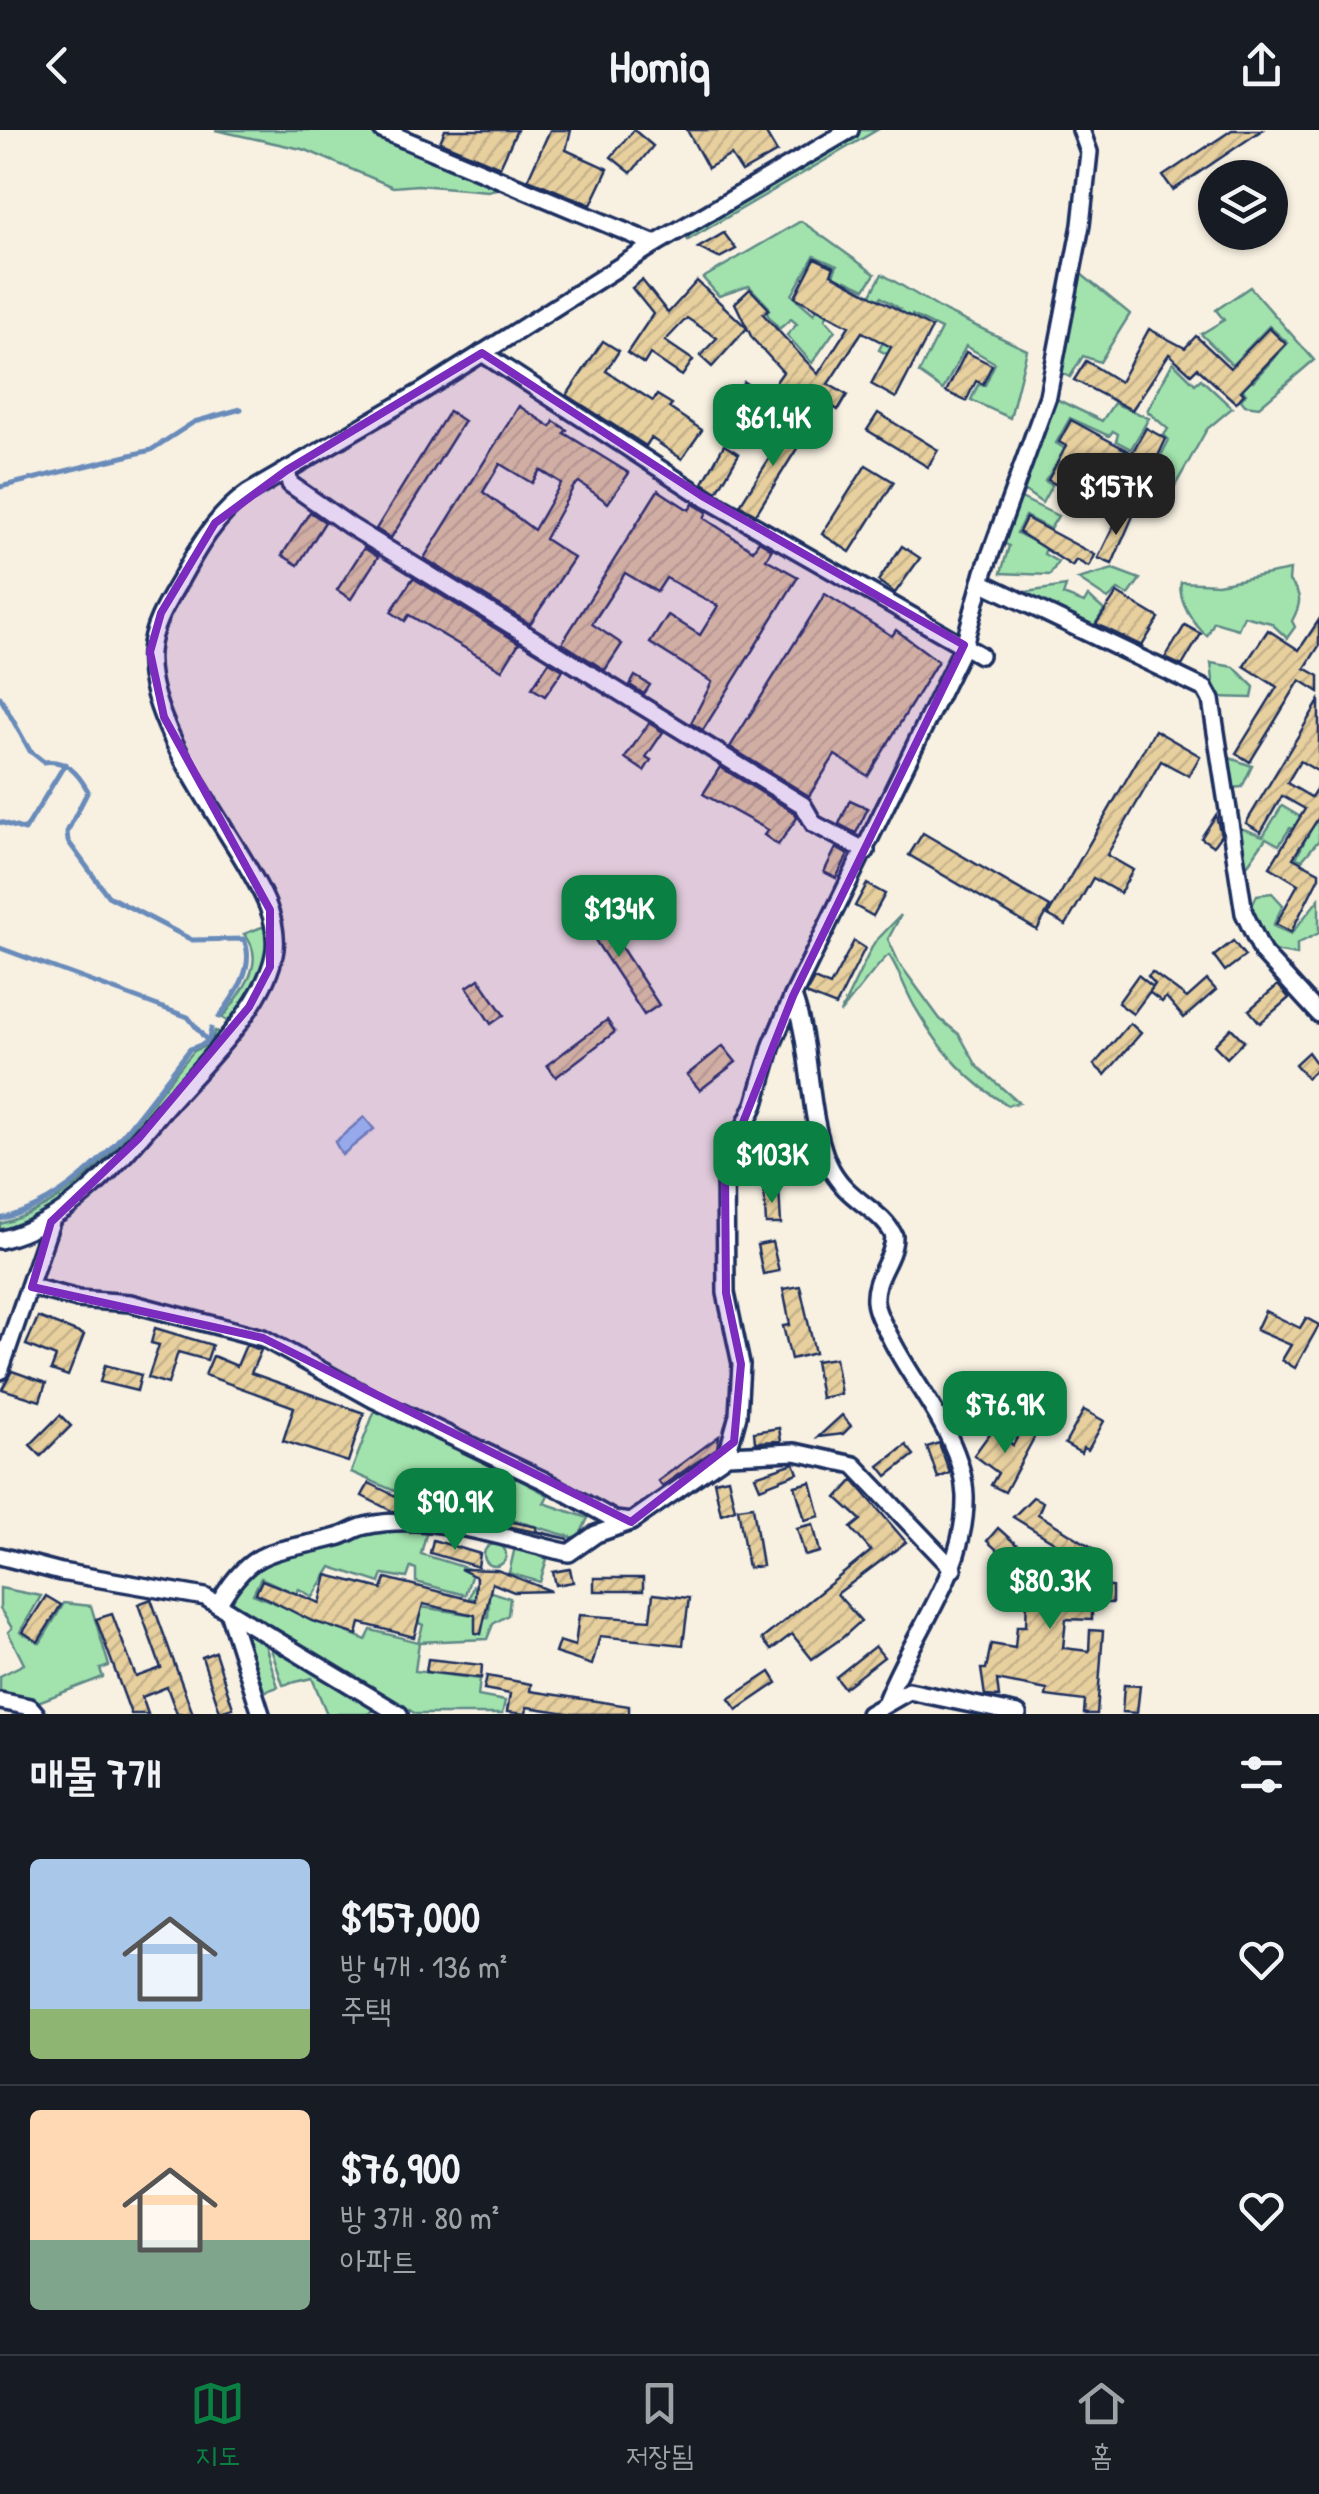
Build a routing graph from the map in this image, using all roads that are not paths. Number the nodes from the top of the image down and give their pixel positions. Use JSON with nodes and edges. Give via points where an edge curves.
{"nodes":[{"id":1,"x":382,"y":130,"type":"edge"},
{"id":2,"x":850,"y":130,"type":"edge"},
{"id":3,"x":1081,"y":130,"type":"edge"},
{"id":4,"x":655,"y":244,"type":"junction"},
{"id":5,"x":482,"y":354,"type":"junction"},
{"id":6,"x":287,"y":470,"type":"junction"},
{"id":7,"x":981,"y":582,"type":"junction"},
{"id":8,"x":964,"y":645,"type":"junction"},
{"id":9,"x":980,"y":655,"type":"dead end"},
{"id":10,"x":866,"y":851,"type":"junction"},
{"id":11,"x":794,"y":996,"type":"junction"},
{"id":12,"x":1319,"y":1014,"type":"edge"},
{"id":13,"x":52,"y":1222,"type":"junction"},
{"id":14,"x":0,"y":1240,"type":"edge"},
{"id":15,"x":32,"y":1287,"type":"junction"},
{"id":16,"x":0,"y":1372,"type":"edge"},
{"id":17,"x":727,"y":1455,"type":"junction"},
{"id":18,"x":631,"y":1522,"type":"junction"},
{"id":19,"x":0,"y":1556,"type":"edge"},
{"id":20,"x":953,"y":1569,"type":"junction"},
{"id":21,"x":223,"y":1608,"type":"junction"},
{"id":22,"x":0,"y":1701,"type":"edge"},
{"id":23,"x":886,"y":1701,"type":"junction"},
{"id":24,"x":36,"y":1714,"type":"edge"},
{"id":25,"x":261,"y":1714,"type":"edge"},
{"id":26,"x":399,"y":1714,"type":"edge"},
{"id":27,"x":869,"y":1714,"type":"edge"},
{"id":28,"x":1018,"y":1714,"type":"edge"}],
"edges":[{"from":1,"to":4,"type":"street"},
{"from":2,"to":4,"type":"street"},
{"from":3,"to":7,"type":"street","via":[[1089,152],[1081,225],[1048,396]]},
{"from":4,"to":5,"type":"street"},
{"from":5,"to":6,"type":"street"},
{"from":5,"to":8,"type":"street","via":[[702,496]]},
{"from":6,"to":10,"type":"street","via":[[290,484],[350,526],[804,805],[814,824]]},
{"from":6,"to":13,"type":"street","via":[[229,506],[216,523],[161,613],[150,652],[164,717],[270,910],[270,968],[250,1007],[164,1110]]},
{"from":7,"to":8,"type":"street"},
{"from":7,"to":12,"type":"street","via":[[1204,689],[1244,912],[1269,961]]},
{"from":8,"to":9,"type":"street"},
{"from":8,"to":10,"type":"street"},
{"from":10,"to":11,"type":"street"},
{"from":11,"to":17,"type":"street","via":[[725,1168],[726,1293],[741,1364]]},
{"from":11,"to":20,"type":"street","via":[[826,1158],[850,1197],[894,1236],[875,1300],[917,1388],[939,1418],[962,1480]]},
{"from":13,"to":14,"type":"street"},
{"from":13,"to":15,"type":"street"},
{"from":15,"to":16,"type":"street"},
{"from":15,"to":18,"type":"street","via":[[130,1303],[263,1338],[615,1520]]},
{"from":17,"to":18,"type":"street"},
{"from":17,"to":20,"type":"street","via":[[795,1452],[854,1465]]},
{"from":18,"to":21,"type":"street","via":[[568,1553],[439,1525],[365,1526],[254,1558]]},
{"from":19,"to":21,"type":"street","via":[[205,1596]]},
{"from":20,"to":23,"type":"street"},
{"from":21,"to":25,"type":"street"},
{"from":21,"to":26,"type":"street"},
{"from":22,"to":24,"type":"street"},
{"from":23,"to":27,"type":"street"},
{"from":23,"to":28,"type":"street","via":[[909,1691]]}]}
